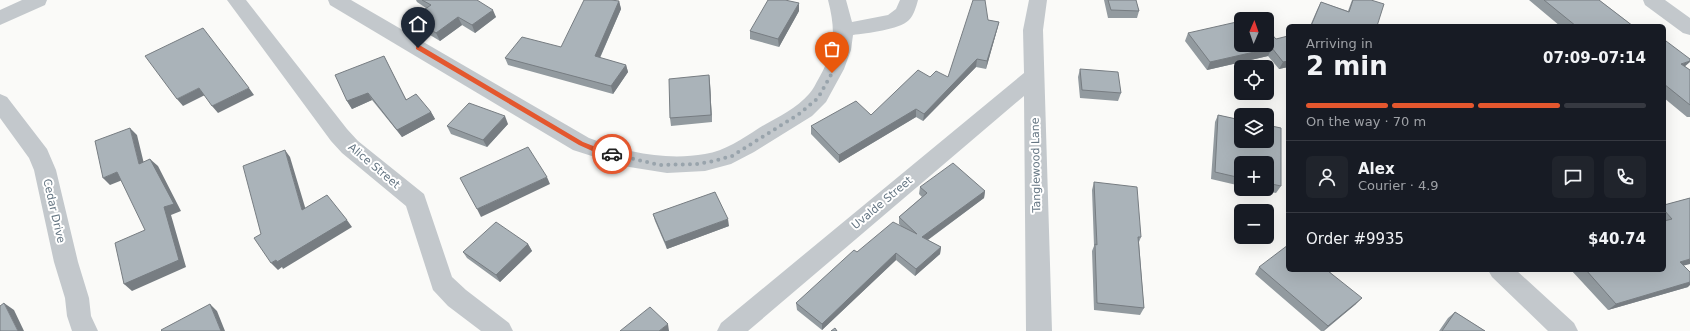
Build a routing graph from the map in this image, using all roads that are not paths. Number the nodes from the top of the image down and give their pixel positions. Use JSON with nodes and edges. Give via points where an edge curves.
{"nodes":[{"id":1,"x":38,"y":0,"type":"edge"},
{"id":2,"x":236,"y":0,"type":"edge"},
{"id":3,"x":337,"y":0,"type":"edge"},
{"id":4,"x":837,"y":0,"type":"edge"},
{"id":5,"x":909,"y":0,"type":"edge"},
{"id":6,"x":1038,"y":0,"type":"edge"},
{"id":7,"x":1652,"y":0,"type":"edge"},
{"id":8,"x":0,"y":18,"type":"edge"},
{"id":9,"x":1690,"y":28,"type":"edge"},
{"id":10,"x":844,"y":29,"type":"junction"},
{"id":11,"x":1034,"y":76,"type":"junction"},
{"id":12,"x":0,"y":102,"type":"edge"},
{"id":13,"x":1502,"y":272,"type":"edge"},
{"id":14,"x":86,"y":331,"type":"edge"},
{"id":15,"x":500,"y":331,"type":"edge"},
{"id":16,"x":730,"y":331,"type":"edge"},
{"id":17,"x":1039,"y":331,"type":"edge"},
{"id":18,"x":1564,"y":331,"type":"edge"}],
"edges":[{"from":1,"to":8,"type":"street"},
{"from":2,"to":15,"type":"street","name":"Alice Street","via":[[339,135],[416,201],[442,283],[456,298]]},
{"from":3,"to":10,"type":"street","via":[[581,144],[599,152],[660,165],[697,164],[732,156],[799,114],[818,98],[838,61]]},
{"from":4,"to":10,"type":"street"},
{"from":5,"to":10,"type":"street","via":[[901,16],[892,21]]},
{"from":6,"to":11,"type":"street","name":"Tanglewood Lane","via":[[1033,30]]},
{"from":7,"to":9,"type":"street"},
{"from":11,"to":16,"type":"street","name":"Uvalde Street"},
{"from":11,"to":17,"type":"street","name":"Tanglewood Lane"},
{"from":12,"to":14,"type":"street","name":"Cedar Drive","via":[[38,155],[45,170],[77,298],[79,316]]},
{"from":13,"to":18,"type":"street"}]}
